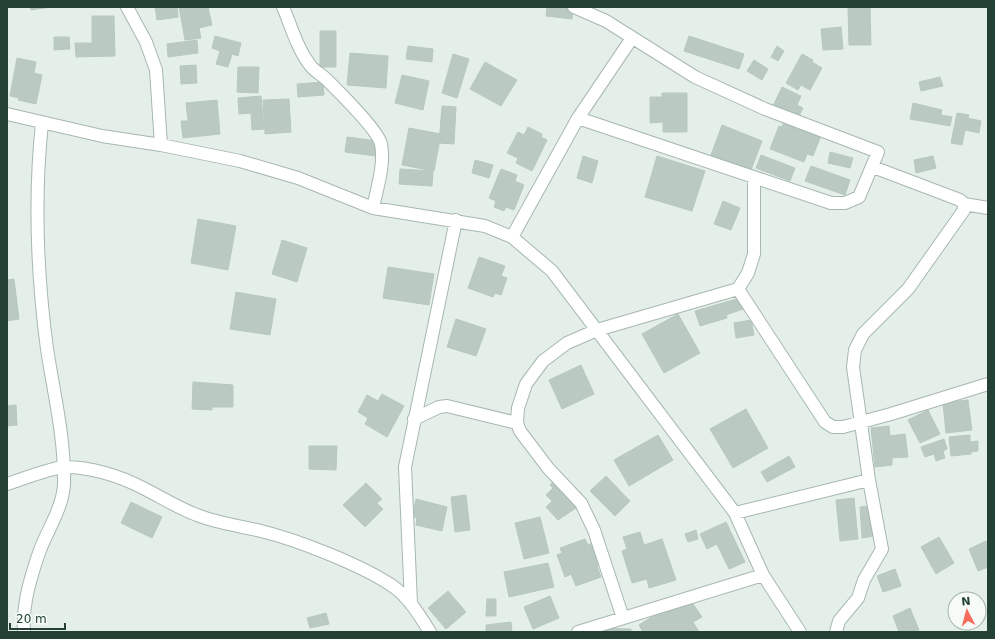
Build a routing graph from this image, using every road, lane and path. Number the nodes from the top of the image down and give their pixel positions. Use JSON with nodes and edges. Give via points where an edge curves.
{"nodes":[{"id":1,"x":127,"y":7,"type":"edge"},
{"id":2,"x":283,"y":7,"type":"edge"},
{"id":3,"x":574,"y":7,"type":"edge"},
{"id":4,"x":632,"y":38,"type":"junction"},
{"id":5,"x":7,"y":114,"type":"edge"},
{"id":6,"x":578,"y":118,"type":"junction"},
{"id":7,"x":42,"y":123,"type":"junction"},
{"id":8,"x":161,"y":145,"type":"junction"},
{"id":9,"x":873,"y":167,"type":"junction"},
{"id":10,"x":754,"y":178,"type":"junction"},
{"id":11,"x":964,"y":204,"type":"junction"},
{"id":12,"x":373,"y":208,"type":"junction"},
{"id":13,"x":988,"y":208,"type":"edge"},
{"id":14,"x":456,"y":220,"type":"junction"},
{"id":15,"x":512,"y":237,"type":"junction"},
{"id":16,"x":738,"y":289,"type":"junction"},
{"id":17,"x":597,"y":330,"type":"junction"},
{"id":18,"x":988,"y":384,"type":"edge"},
{"id":19,"x":414,"y":419,"type":"junction"},
{"id":20,"x":517,"y":423,"type":"junction"},
{"id":21,"x":861,"y":423,"type":"junction"},
{"id":22,"x":64,"y":467,"type":"junction"},
{"id":23,"x":869,"y":480,"type":"junction"},
{"id":24,"x":7,"y":484,"type":"edge"},
{"id":25,"x":735,"y":512,"type":"junction"},
{"id":26,"x":763,"y":575,"type":"junction"},
{"id":27,"x":411,"y":603,"type":"junction"},
{"id":28,"x":623,"y":618,"type":"junction"},
{"id":29,"x":24,"y":632,"type":"edge"},
{"id":30,"x":430,"y":632,"type":"edge"},
{"id":31,"x":578,"y":632,"type":"edge"},
{"id":32,"x":800,"y":632,"type":"edge"},
{"id":33,"x":836,"y":632,"type":"edge"}],
"edges":[{"from":1,"to":8,"type":"street","via":[[146,42],[156,70]]},
{"from":2,"to":12,"type":"street","via":[[310,66],[325,78],[377,136],[382,152]]},
{"from":3,"to":4,"type":"street","via":[[606,21]]},
{"from":4,"to":6,"type":"street"},
{"from":4,"to":9,"type":"street","via":[[695,77],[765,109],[878,152]]},
{"from":5,"to":7,"type":"street"},
{"from":6,"to":10,"type":"street"},
{"from":6,"to":15,"type":"street"},
{"from":7,"to":8,"type":"street"},
{"from":7,"to":22,"type":"street","via":[[38,164],[39,269]]},
{"from":8,"to":12,"type":"street","via":[[240,161],[298,178]]},
{"from":9,"to":10,"type":"street","via":[[859,196],[845,203],[831,203]]},
{"from":9,"to":11,"type":"street","via":[[960,200]]},
{"from":10,"to":16,"type":"street","via":[[754,254],[748,273]]},
{"from":11,"to":13,"type":"street"},
{"from":11,"to":21,"type":"street","via":[[964,210],[908,289],[863,334],[855,350],[853,368]]},
{"from":12,"to":14,"type":"street"},
{"from":14,"to":15,"type":"street","via":[[485,226]]},
{"from":14,"to":19,"type":"street"},
{"from":15,"to":17,"type":"street","via":[[552,271]]},
{"from":16,"to":17,"type":"street"},
{"from":16,"to":21,"type":"street","via":[[825,422],[833,427]]},
{"from":17,"to":20,"type":"street","via":[[567,343],[543,361],[526,384],[518,408]]},
{"from":17,"to":25,"type":"street"},
{"from":18,"to":21,"type":"street"},
{"from":19,"to":20,"type":"street","via":[[439,407],[447,406]]},
{"from":19,"to":27,"type":"street","via":[[404,467]]},
{"from":20,"to":28,"type":"street","via":[[520,431],[548,468],[581,503],[594,530]]},
{"from":21,"to":23,"type":"street"},
{"from":22,"to":24,"type":"street"},
{"from":22,"to":27,"type":"street","via":[[95,471],[119,478],[198,516],[292,540],[377,577],[395,588]]},
{"from":22,"to":29,"type":"street","via":[[64,486],[56,514],[40,550],[27,592]]},
{"from":23,"to":25,"type":"street"},
{"from":23,"to":33,"type":"street","via":[[882,549],[864,580],[858,598],[839,621]]},
{"from":25,"to":26,"type":"street"},
{"from":26,"to":28,"type":"street"},
{"from":26,"to":32,"type":"street"},
{"from":27,"to":30,"type":"street"},
{"from":28,"to":31,"type":"street"}]}
